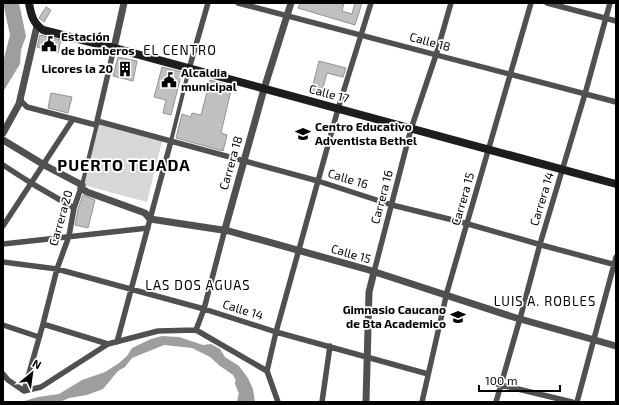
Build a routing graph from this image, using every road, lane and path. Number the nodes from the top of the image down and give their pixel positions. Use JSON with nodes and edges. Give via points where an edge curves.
{"nodes":[{"id":1,"x":29,"y":3,"type":"edge"},
{"id":2,"x":124,"y":3,"type":"edge"},
{"id":3,"x":208,"y":3,"type":"edge"},
{"id":4,"x":238,"y":3,"type":"edge"},
{"id":5,"x":291,"y":3,"type":"edge"},
{"id":6,"x":371,"y":3,"type":"edge"},
{"id":7,"x":451,"y":3,"type":"edge"},
{"id":8,"x":531,"y":3,"type":"edge"},
{"id":9,"x":547,"y":3,"type":"edge"},
{"id":10,"x":610,"y":3,"type":"edge"},
{"id":11,"x":287,"y":16,"type":"junction"},
{"id":12,"x":606,"y":19,"type":"junction"},
{"id":13,"x":616,"y":21,"type":"edge"},
{"id":14,"x":37,"y":26,"type":"junction"},
{"id":15,"x":361,"y":35,"type":"junction"},
{"id":16,"x":114,"y":48,"type":"junction"},
{"id":17,"x":436,"y":55,"type":"junction"},
{"id":18,"x":189,"y":69,"type":"junction"},
{"id":19,"x":510,"y":75,"type":"junction"},
{"id":20,"x":264,"y":89,"type":"junction"},
{"id":21,"x":585,"y":94,"type":"junction"},
{"id":22,"x":20,"y":97,"type":"junction"},
{"id":23,"x":616,"y":102,"type":"edge"},
{"id":24,"x":27,"y":107,"type":"junction"},
{"id":25,"x":17,"y":108,"type":"junction"},
{"id":26,"x":338,"y":109,"type":"junction"},
{"id":27,"x":73,"y":119,"type":"junction"},
{"id":28,"x":97,"y":123,"type":"junction"},
{"id":29,"x":411,"y":129,"type":"junction"},
{"id":30,"x":3,"y":133,"type":"edge"},
{"id":31,"x":3,"y":140,"type":"edge"},
{"id":32,"x":172,"y":141,"type":"junction"},
{"id":33,"x":489,"y":150,"type":"junction"},
{"id":34,"x":244,"y":160,"type":"junction"},
{"id":35,"x":3,"y":165,"type":"edge"},
{"id":36,"x":44,"y":165,"type":"junction"},
{"id":37,"x":563,"y":170,"type":"junction"},
{"id":38,"x":318,"y":181,"type":"junction"},
{"id":39,"x":31,"y":183,"type":"junction"},
{"id":40,"x":616,"y":184,"type":"edge"},
{"id":41,"x":81,"y":187,"type":"junction"},
{"id":42,"x":392,"y":204,"type":"junction"},
{"id":43,"x":74,"y":208,"type":"junction"},
{"id":44,"x":150,"y":219,"type":"junction"},
{"id":45,"x":467,"y":223,"type":"junction"},
{"id":46,"x":3,"y":226,"type":"edge"},
{"id":47,"x":148,"y":228,"type":"junction"},
{"id":48,"x":225,"y":230,"type":"junction"},
{"id":49,"x":69,"y":236,"type":"junction"},
{"id":50,"x":3,"y":244,"type":"edge"},
{"id":51,"x":540,"y":244,"type":"junction"},
{"id":52,"x":299,"y":250,"type":"junction"},
{"id":53,"x":616,"y":257,"type":"edge"},
{"id":54,"x":3,"y":262,"type":"edge"},
{"id":55,"x":615,"y":265,"type":"edge"},
{"id":56,"x":57,"y":269,"type":"junction"},
{"id":57,"x":374,"y":272,"type":"junction"},
{"id":58,"x":132,"y":290,"type":"junction"},
{"id":59,"x":446,"y":296,"type":"junction"},
{"id":60,"x":204,"y":309,"type":"junction"},
{"id":61,"x":520,"y":319,"type":"junction"},
{"id":62,"x":43,"y":324,"type":"junction"},
{"id":63,"x":3,"y":325,"type":"edge"},
{"id":64,"x":196,"y":330,"type":"junction"},
{"id":65,"x":276,"y":332,"type":"junction"},
{"id":66,"x":39,"y":337,"type":"junction"},
{"id":67,"x":593,"y":339,"type":"junction"},
{"id":68,"x":117,"y":342,"type":"junction"},
{"id":69,"x":108,"y":344,"type":"junction"},
{"id":70,"x":330,"y":346,"type":"junction"},
{"id":71,"x":616,"y":346,"type":"edge"},
{"id":72,"x":367,"y":357,"type":"junction"},
{"id":73,"x":267,"y":371,"type":"junction"},
{"id":74,"x":3,"y":374,"type":"edge"},
{"id":75,"x":428,"y":374,"type":"junction"},
{"id":76,"x":499,"y":384,"type":"junction"},
{"id":77,"x":24,"y":391,"type":"junction"},
{"id":78,"x":278,"y":402,"type":"edge"},
{"id":79,"x":322,"y":402,"type":"edge"},
{"id":80,"x":366,"y":402,"type":"edge"},
{"id":81,"x":422,"y":402,"type":"edge"},
{"id":82,"x":496,"y":402,"type":"edge"},
{"id":83,"x":572,"y":402,"type":"edge"},
{"id":84,"x":577,"y":402,"type":"edge"}],
"edges":[{"from":1,"to":14,"type":"main road","via":[[31,16]]},
{"from":2,"to":16,"type":"street","name":"Carrera 20"},
{"from":3,"to":18,"type":"street"},
{"from":4,"to":11,"type":"street","name":"Calle 18"},
{"from":5,"to":11,"type":"street","name":"Carrera 18"},
{"from":6,"to":15,"type":"street"},
{"from":7,"to":17,"type":"street","name":"Carrera 16"},
{"from":8,"to":19,"type":"street","name":"Carrera 15"},
{"from":9,"to":12,"type":"street"},
{"from":10,"to":12,"type":"street","name":"Carrera 14"},
{"from":11,"to":15,"type":"street","name":"Calle 18"},
{"from":11,"to":20,"type":"street","name":"Carrera 18"},
{"from":12,"to":13,"type":"street"},
{"from":12,"to":21,"type":"street","name":"Carrera 14"},
{"from":14,"to":16,"type":"main road","name":"Calle 17","via":[[48,32]]},
{"from":14,"to":22,"type":"street"},
{"from":15,"to":17,"type":"street","name":"Calle 18"},
{"from":15,"to":26,"type":"street"},
{"from":16,"to":18,"type":"main road","name":"Calle 17"},
{"from":16,"to":28,"type":"street","name":"Carrera 20"},
{"from":17,"to":19,"type":"street","name":"Calle 18"},
{"from":17,"to":29,"type":"street","name":"Carrera 16"},
{"from":18,"to":20,"type":"main road","name":"Calle 17"},
{"from":18,"to":32,"type":"street"},
{"from":19,"to":21,"type":"street","name":"Calle 18"},
{"from":19,"to":33,"type":"street","name":"Carrera 15"},
{"from":20,"to":26,"type":"main road","name":"Calle 17"},
{"from":20,"to":34,"type":"street","name":"Carrera 18"},
{"from":21,"to":23,"type":"street","name":"Calle 18"},
{"from":21,"to":37,"type":"street","name":"Carrera 14"},
{"from":22,"to":24,"type":"street"},
{"from":22,"to":25,"type":"street"},
{"from":24,"to":25,"type":"street"},
{"from":24,"to":27,"type":"street","name":"Calle 16"},
{"from":25,"to":30,"type":"street"},
{"from":26,"to":29,"type":"main road","name":"Calle 17"},
{"from":26,"to":38,"type":"street"},
{"from":27,"to":28,"type":"street","name":"Calle 16"},
{"from":27,"to":36,"type":"street"},
{"from":28,"to":32,"type":"street","name":"Calle 16"},
{"from":28,"to":41,"type":"street","name":"Carrera 20"},
{"from":29,"to":33,"type":"main road","name":"Calle 17"},
{"from":29,"to":42,"type":"street","name":"Carrera 16"},
{"from":31,"to":36,"type":"street","name":"Calle 15"},
{"from":32,"to":34,"type":"street","name":"Calle 16"},
{"from":32,"to":44,"type":"street"},
{"from":33,"to":37,"type":"main road","name":"Calle 17"},
{"from":33,"to":45,"type":"street","name":"Carrera 15"},
{"from":34,"to":38,"type":"street","name":"Calle 16"},
{"from":34,"to":48,"type":"street","name":"Carrera 18"},
{"from":35,"to":39,"type":"street"},
{"from":36,"to":39,"type":"street"},
{"from":36,"to":41,"type":"street","name":"Calle 15"},
{"from":37,"to":40,"type":"main road","name":"Calle 17"},
{"from":37,"to":51,"type":"street","name":"Carrera 14"},
{"from":38,"to":42,"type":"street","name":"Calle 16"},
{"from":38,"to":52,"type":"street"},
{"from":39,"to":43,"type":"street"},
{"from":39,"to":46,"type":"street"},
{"from":41,"to":43,"type":"street","name":"Carrera 20"},
{"from":41,"to":44,"type":"street","name":"Calle 15","via":[[87,192],[145,213]]},
{"from":42,"to":45,"type":"street","name":"Calle 16"},
{"from":42,"to":57,"type":"street","name":"Carrera 16"},
{"from":43,"to":49,"type":"street","name":"Carrera 20"},
{"from":44,"to":47,"type":"street"},
{"from":44,"to":48,"type":"street","name":"Calle 15"},
{"from":45,"to":51,"type":"street","name":"Calle 16"},
{"from":45,"to":59,"type":"street","name":"Carrera 15"},
{"from":47,"to":49,"type":"street"},
{"from":47,"to":58,"type":"street"},
{"from":48,"to":52,"type":"street","name":"Calle 15"},
{"from":48,"to":60,"type":"street","name":"Carrera 18"},
{"from":49,"to":50,"type":"street"},
{"from":49,"to":56,"type":"street","name":"Carrera 20"},
{"from":51,"to":55,"type":"street","name":"Calle 16"},
{"from":51,"to":61,"type":"street","name":"Carrera 14"},
{"from":52,"to":57,"type":"street","name":"Calle 15"},
{"from":52,"to":65,"type":"street"},
{"from":53,"to":55,"type":"street"},
{"from":54,"to":56,"type":"street","name":"Calle 14"},
{"from":55,"to":67,"type":"street"},
{"from":56,"to":58,"type":"street","name":"Calle 14"},
{"from":56,"to":62,"type":"street","name":"Carrera 20"},
{"from":57,"to":59,"type":"street","name":"Calle 15"},
{"from":57,"to":72,"type":"street","name":"Carrera 16","via":[[369,292]]},
{"from":58,"to":60,"type":"street","name":"Calle 14"},
{"from":58,"to":68,"type":"street"},
{"from":59,"to":61,"type":"street","name":"Calle 15"},
{"from":59,"to":75,"type":"street","name":"Carrera 15"},
{"from":60,"to":64,"type":"street","name":"Carrera 18"},
{"from":60,"to":65,"type":"street","name":"Calle 14"},
{"from":61,"to":67,"type":"street","name":"Calle 15"},
{"from":61,"to":76,"type":"street","name":"Carrera 14"},
{"from":62,"to":66,"type":"street","name":"Carrera 20"},
{"from":62,"to":69,"type":"street"},
{"from":63,"to":66,"type":"street"},
{"from":64,"to":68,"type":"street","via":[[158,331]]},
{"from":64,"to":73,"type":"street"},
{"from":65,"to":70,"type":"street","name":"Calle 14"},
{"from":65,"to":73,"type":"street"},
{"from":66,"to":77,"type":"street","name":"Carrera 20"},
{"from":67,"to":71,"type":"street","name":"Calle 15"},
{"from":67,"to":84,"type":"street"},
{"from":68,"to":69,"type":"street"},
{"from":69,"to":77,"type":"street","via":[[41,387]]},
{"from":70,"to":72,"type":"street","name":"Calle 14"},
{"from":70,"to":79,"type":"street"},
{"from":72,"to":75,"type":"street","name":"Calle 14"},
{"from":72,"to":80,"type":"street","name":"Carrera 16"},
{"from":73,"to":78,"type":"street"},
{"from":74,"to":77,"type":"street"},
{"from":75,"to":81,"type":"street","name":"Carrera 15"},
{"from":76,"to":82,"type":"street","name":"Carrera 14"},
{"from":76,"to":83,"type":"street"}]}
